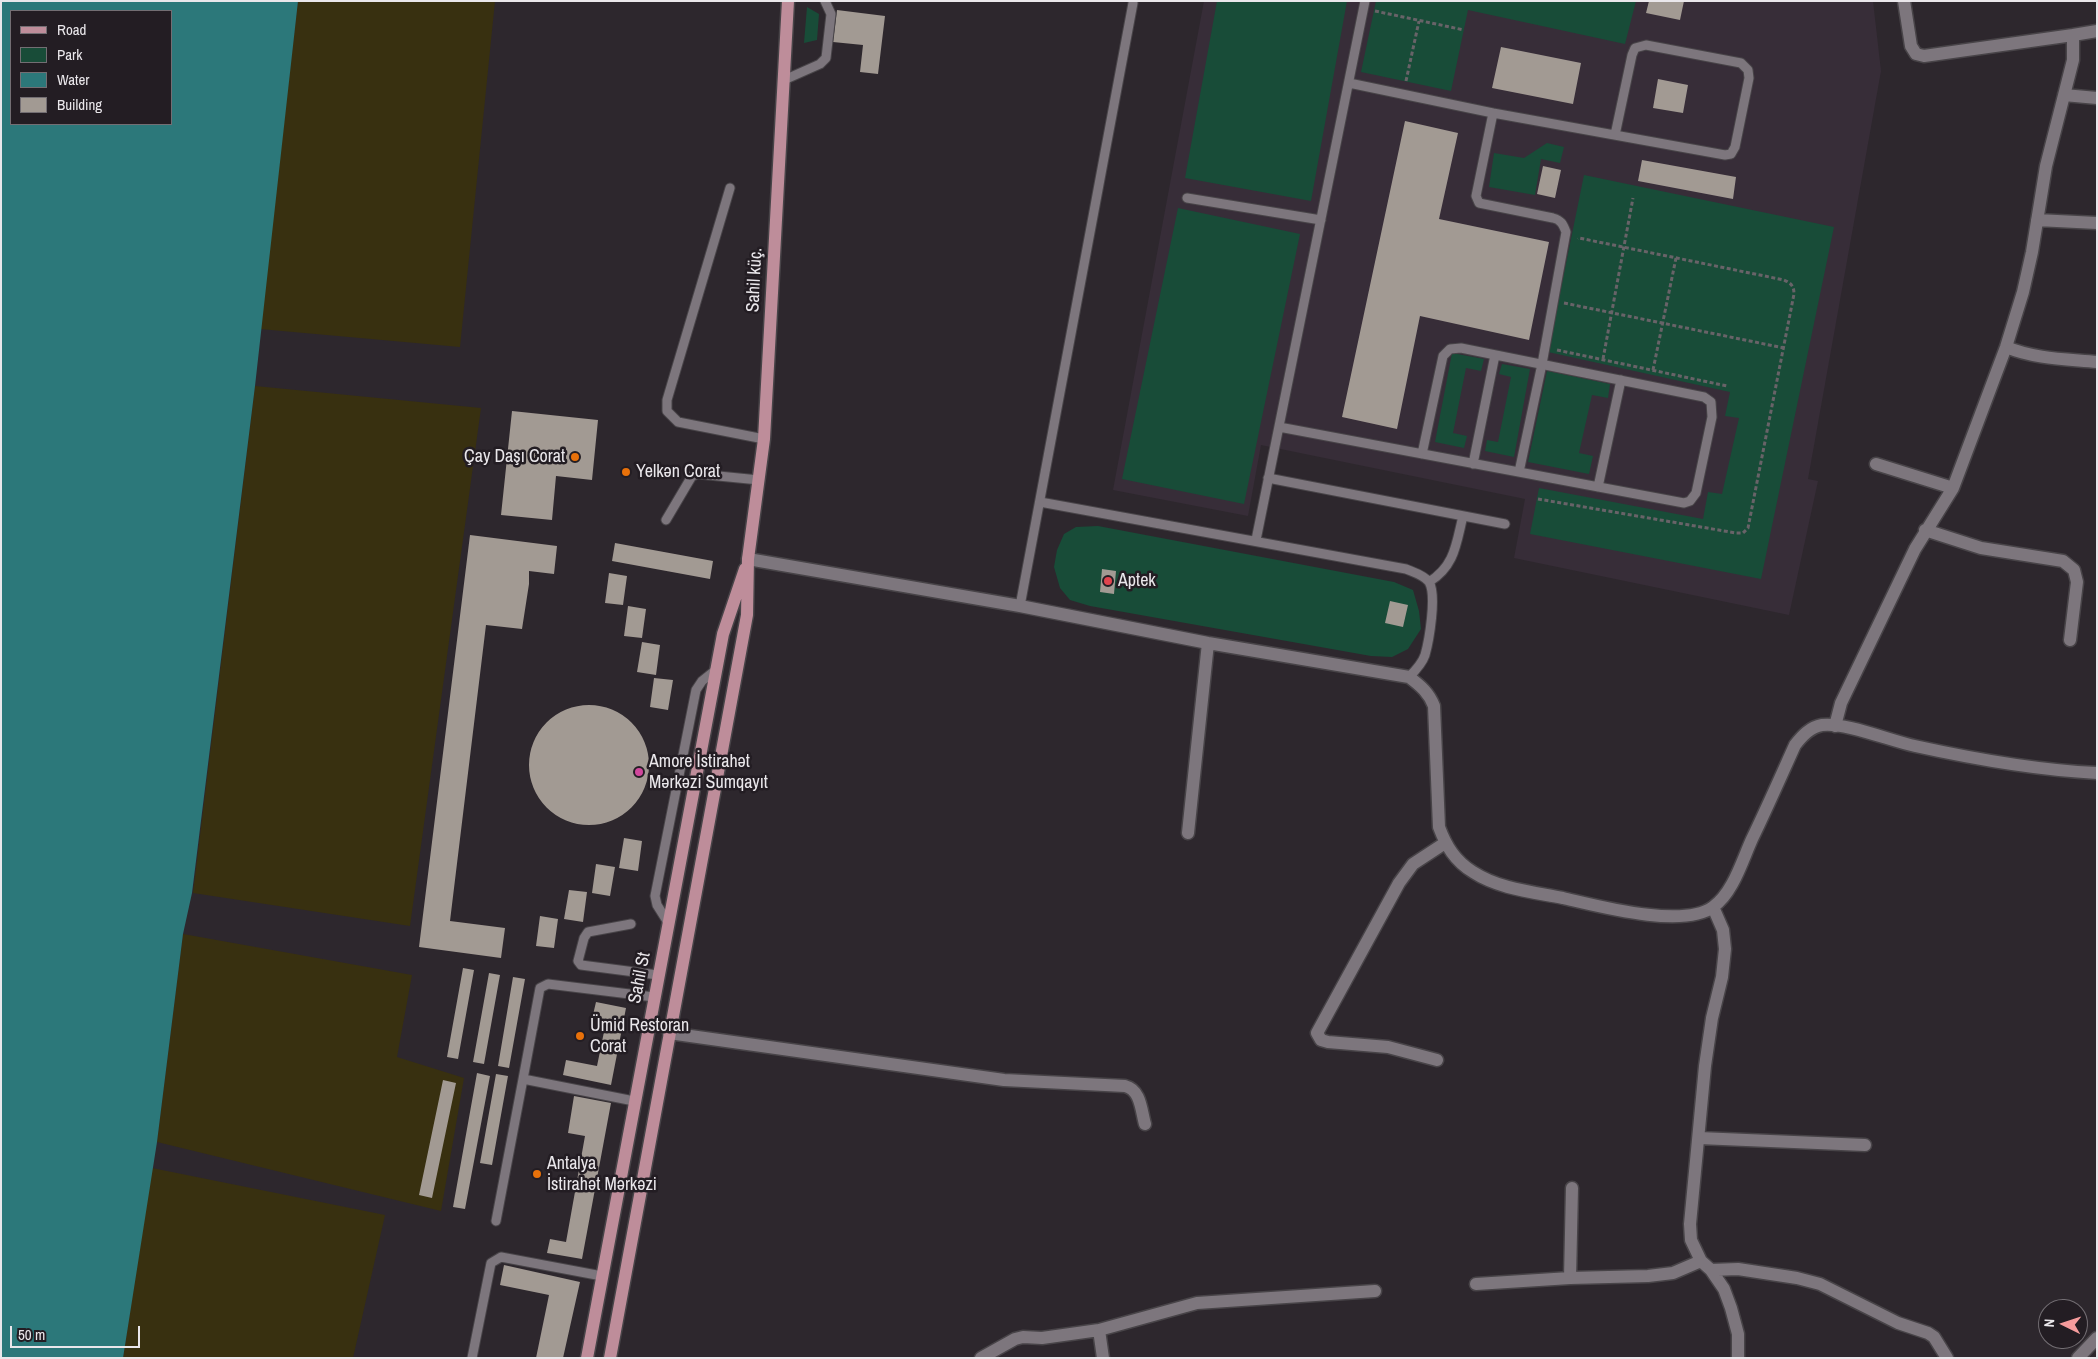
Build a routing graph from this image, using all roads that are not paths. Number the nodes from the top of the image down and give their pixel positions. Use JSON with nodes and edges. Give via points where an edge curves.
{"nodes":[{"id":1,"x":788,"y":1,"type":"edge"},
{"id":2,"x":825,"y":1,"type":"edge"},
{"id":3,"x":1366,"y":1,"type":"edge"},
{"id":4,"x":1904,"y":1,"type":"edge"},
{"id":5,"x":1133,"y":3,"type":"dead end"},
{"id":6,"x":2097,"y":31,"type":"edge"},
{"id":7,"x":2073,"y":35,"type":"junction"},
{"id":8,"x":784,"y":80,"type":"junction"},
{"id":9,"x":1349,"y":82,"type":"junction"},
{"id":10,"x":2064,"y":95,"type":"junction"},
{"id":11,"x":2097,"y":98,"type":"edge"},
{"id":12,"x":1493,"y":113,"type":"junction"},
{"id":13,"x":1615,"y":135,"type":"junction"},
{"id":14,"x":730,"y":188,"type":"dead end"},
{"id":15,"x":1187,"y":198,"type":"dead end"},
{"id":16,"x":1321,"y":220,"type":"junction"},
{"id":17,"x":2037,"y":220,"type":"junction"},
{"id":18,"x":2097,"y":223,"type":"edge"},
{"id":19,"x":2006,"y":346,"type":"junction"},
{"id":20,"x":1495,"y":355,"type":"junction"},
{"id":21,"x":2097,"y":362,"type":"edge"},
{"id":22,"x":1542,"y":364,"type":"junction"},
{"id":23,"x":1621,"y":380,"type":"junction"},
{"id":24,"x":1279,"y":428,"type":"junction"},
{"id":25,"x":764,"y":439,"type":"junction"},
{"id":26,"x":1422,"y":454,"type":"junction"},
{"id":27,"x":1473,"y":464,"type":"junction"},
{"id":28,"x":1876,"y":464,"type":"dead end"},
{"id":29,"x":1519,"y":472,"type":"junction"},
{"id":30,"x":1268,"y":478,"type":"junction"},
{"id":31,"x":759,"y":480,"type":"junction"},
{"id":32,"x":1598,"y":487,"type":"junction"},
{"id":33,"x":1952,"y":488,"type":"junction"},
{"id":34,"x":1040,"y":502,"type":"junction"},
{"id":35,"x":1463,"y":516,"type":"junction"},
{"id":36,"x":666,"y":520,"type":"dead end"},
{"id":37,"x":1505,"y":524,"type":"dead end"},
{"id":38,"x":1925,"y":530,"type":"junction"},
{"id":39,"x":1256,"y":540,"type":"junction"},
{"id":40,"x":748,"y":559,"type":"junction"},
{"id":41,"x":1429,"y":582,"type":"junction"},
{"id":42,"x":1020,"y":606,"type":"junction"},
{"id":43,"x":2070,"y":640,"type":"dead end"},
{"id":44,"x":1208,"y":643,"type":"junction"},
{"id":45,"x":717,"y":669,"type":"junction"},
{"id":46,"x":1409,"y":678,"type":"junction"},
{"id":47,"x":1835,"y":726,"type":"junction"},
{"id":48,"x":2097,"y":772,"type":"edge"},
{"id":49,"x":1188,"y":833,"type":"dead end"},
{"id":50,"x":1445,"y":843,"type":"junction"},
{"id":51,"x":1713,"y":907,"type":"junction"},
{"id":52,"x":631,"y":924,"type":"dead end"},
{"id":53,"x":668,"y":924,"type":"junction"},
{"id":54,"x":658,"y":975,"type":"junction"},
{"id":55,"x":654,"y":997,"type":"junction"},
{"id":56,"x":669,"y":1033,"type":"junction"},
{"id":57,"x":1437,"y":1060,"type":"dead end"},
{"id":58,"x":523,"y":1079,"type":"junction"},
{"id":59,"x":634,"y":1101,"type":"junction"},
{"id":60,"x":1145,"y":1124,"type":"dead end"},
{"id":61,"x":1698,"y":1138,"type":"junction"},
{"id":62,"x":1865,"y":1144,"type":"dead end"},
{"id":63,"x":1572,"y":1188,"type":"dead end"},
{"id":64,"x":496,"y":1221,"type":"dead end"},
{"id":65,"x":1701,"y":1261,"type":"junction"},
{"id":66,"x":1711,"y":1270,"type":"junction"},
{"id":67,"x":602,"y":1276,"type":"junction"},
{"id":68,"x":1570,"y":1278,"type":"junction"},
{"id":69,"x":1476,"y":1284,"type":"dead end"},
{"id":70,"x":1375,"y":1291,"type":"dead end"},
{"id":71,"x":1099,"y":1330,"type":"junction"},
{"id":72,"x":2097,"y":1338,"type":"edge"},
{"id":73,"x":610,"y":1357,"type":"edge"},
{"id":74,"x":472,"y":1358,"type":"edge"},
{"id":75,"x":587,"y":1358,"type":"edge"},
{"id":76,"x":617,"y":1358,"type":"edge"},
{"id":77,"x":981,"y":1358,"type":"edge"},
{"id":78,"x":1103,"y":1358,"type":"edge"},
{"id":79,"x":1738,"y":1358,"type":"edge"},
{"id":80,"x":1947,"y":1358,"type":"edge"},
{"id":81,"x":2078,"y":1358,"type":"edge"}],
"edges":[{"from":1,"to":8,"type":"main road","name":"Sahil küç."},
{"from":2,"to":8,"type":"lane","via":[[831,14],[826,58],[820,64]]},
{"from":3,"to":9,"type":"lane"},
{"from":4,"to":7,"type":"street","via":[[1911,46],[1916,54],[1924,56]]},
{"from":5,"to":34,"type":"lane"},
{"from":6,"to":7,"type":"street"},
{"from":7,"to":10,"type":"street","via":[[2073,60]]},
{"from":8,"to":25,"type":"main road","name":"Sahil küç."},
{"from":9,"to":12,"type":"lane"},
{"from":9,"to":16,"type":"lane"},
{"from":10,"to":11,"type":"street"},
{"from":10,"to":17,"type":"street","via":[[2046,166]]},
{"from":12,"to":13,"type":"lane"},
{"from":12,"to":22,"type":"lane","via":[[1476,196],[1479,203],[1553,218],[1563,224],[1566,232]]},
{"from":13,"to":13,"type":"lane","via":[[1731,154],[1749,78],[1748,70],[1741,64],[1646,45],[1635,48]]},
{"from":14,"to":25,"type":"lane","via":[[667,400],[667,411],[678,422]]},
{"from":15,"to":16,"type":"lane"},
{"from":16,"to":24,"type":"lane"},
{"from":17,"to":18,"type":"street"},
{"from":17,"to":19,"type":"street","via":[[2023,292]]},
{"from":19,"to":21,"type":"street","via":[[2035,356]]},
{"from":19,"to":33,"type":"street"},
{"from":20,"to":22,"type":"lane"},
{"from":20,"to":26,"type":"lane","via":[[1461,348],[1450,349],[1444,356]]},
{"from":20,"to":27,"type":"lane"},
{"from":22,"to":23,"type":"lane"},
{"from":22,"to":29,"type":"lane"},
{"from":23,"to":32,"type":"lane"},
{"from":23,"to":32,"type":"lane","via":[[1704,397],[1711,402],[1712,417],[1696,493],[1684,503]]},
{"from":24,"to":26,"type":"lane"},
{"from":24,"to":30,"type":"lane"},
{"from":25,"to":31,"type":"main road","name":"Sahil küç."},
{"from":26,"to":27,"type":"lane"},
{"from":27,"to":29,"type":"lane"},
{"from":28,"to":33,"type":"street"},
{"from":29,"to":32,"type":"lane"},
{"from":30,"to":35,"type":"lane"},
{"from":30,"to":39,"type":"lane"},
{"from":31,"to":36,"type":"lane","via":[[692,476]]},
{"from":31,"to":40,"type":"main road","name":"Sahil küç."},
{"from":33,"to":38,"type":"street"},
{"from":34,"to":39,"type":"lane"},
{"from":34,"to":42,"type":"lane"},
{"from":35,"to":37,"type":"lane"},
{"from":35,"to":41,"type":"lane","via":[[1449,564]]},
{"from":38,"to":43,"type":"street","via":[[1981,548],[2063,561],[2074,570],[2077,582]]},
{"from":38,"to":47,"type":"street","via":[[1841,703]]},
{"from":39,"to":41,"type":"lane","via":[[1406,569]]},
{"from":40,"to":42,"type":"street"},
{"from":40,"to":45,"type":"main road","name":"Sahil St","via":[[730,611]]},
{"from":40,"to":56,"type":"main road","via":[[746,623]]},
{"from":41,"to":46,"type":"lane","via":[[1433,601],[1424,656]]},
{"from":42,"to":44,"type":"street"},
{"from":44,"to":46,"type":"street"},
{"from":44,"to":49,"type":"street"},
{"from":45,"to":53,"type":"main road","name":"Sahil St"},
{"from":45,"to":53,"type":"lane","via":[[696,690],[655,896]]},
{"from":46,"to":50,"type":"street","via":[[1430,696],[1434,706],[1437,811]]},
{"from":47,"to":48,"type":"street","via":[[1948,753],[2059,770]]},
{"from":47,"to":51,"type":"street","via":[[1822,725],[1812,729],[1803,734],[1795,745],[1731,884]]},
{"from":50,"to":51,"type":"street","via":[[1473,872],[1506,886],[1649,914],[1688,915]]},
{"from":50,"to":57,"type":"street","via":[[1413,864],[1399,883],[1317,1033],[1321,1040],[1328,1042],[1388,1047]]},
{"from":51,"to":61,"type":"street","via":[[1723,930],[1724,949],[1722,977],[1705,1066]]},
{"from":52,"to":54,"type":"lane","via":[[588,932],[578,961],[581,965]]},
{"from":53,"to":54,"type":"main road","name":"Sahil St"},
{"from":54,"to":55,"type":"main road","name":"Sahil St"},
{"from":55,"to":58,"type":"lane","via":[[543,985]]},
{"from":55,"to":59,"type":"main road","name":"Sahil St"},
{"from":56,"to":60,"type":"street","via":[[1004,1080],[1125,1086],[1137,1094]]},
{"from":56,"to":73,"type":"main road"},
{"from":58,"to":59,"type":"lane"},
{"from":58,"to":64,"type":"lane"},
{"from":59,"to":67,"type":"main road","name":"Sahil St"},
{"from":61,"to":62,"type":"street"},
{"from":61,"to":65,"type":"street","via":[[1690,1224],[1691,1240]]},
{"from":63,"to":68,"type":"street"},
{"from":65,"to":66,"type":"street"},
{"from":65,"to":68,"type":"street","via":[[1673,1273]]},
{"from":66,"to":79,"type":"street","via":[[1724,1289],[1731,1308],[1738,1334]]},
{"from":66,"to":80,"type":"street","via":[[1738,1269],[1820,1284],[1898,1323],[1928,1333]]},
{"from":67,"to":74,"type":"lane","via":[[500,1257],[490,1263]]},
{"from":67,"to":75,"type":"main road","name":"Sahil St"},
{"from":68,"to":69,"type":"street"},
{"from":70,"to":71,"type":"street","via":[[1197,1303]]},
{"from":71,"to":77,"type":"street","via":[[1042,1338],[1023,1337]]},
{"from":71,"to":78,"type":"street"},
{"from":72,"to":81,"type":"street"},
{"from":73,"to":76,"type":"street"}]}
